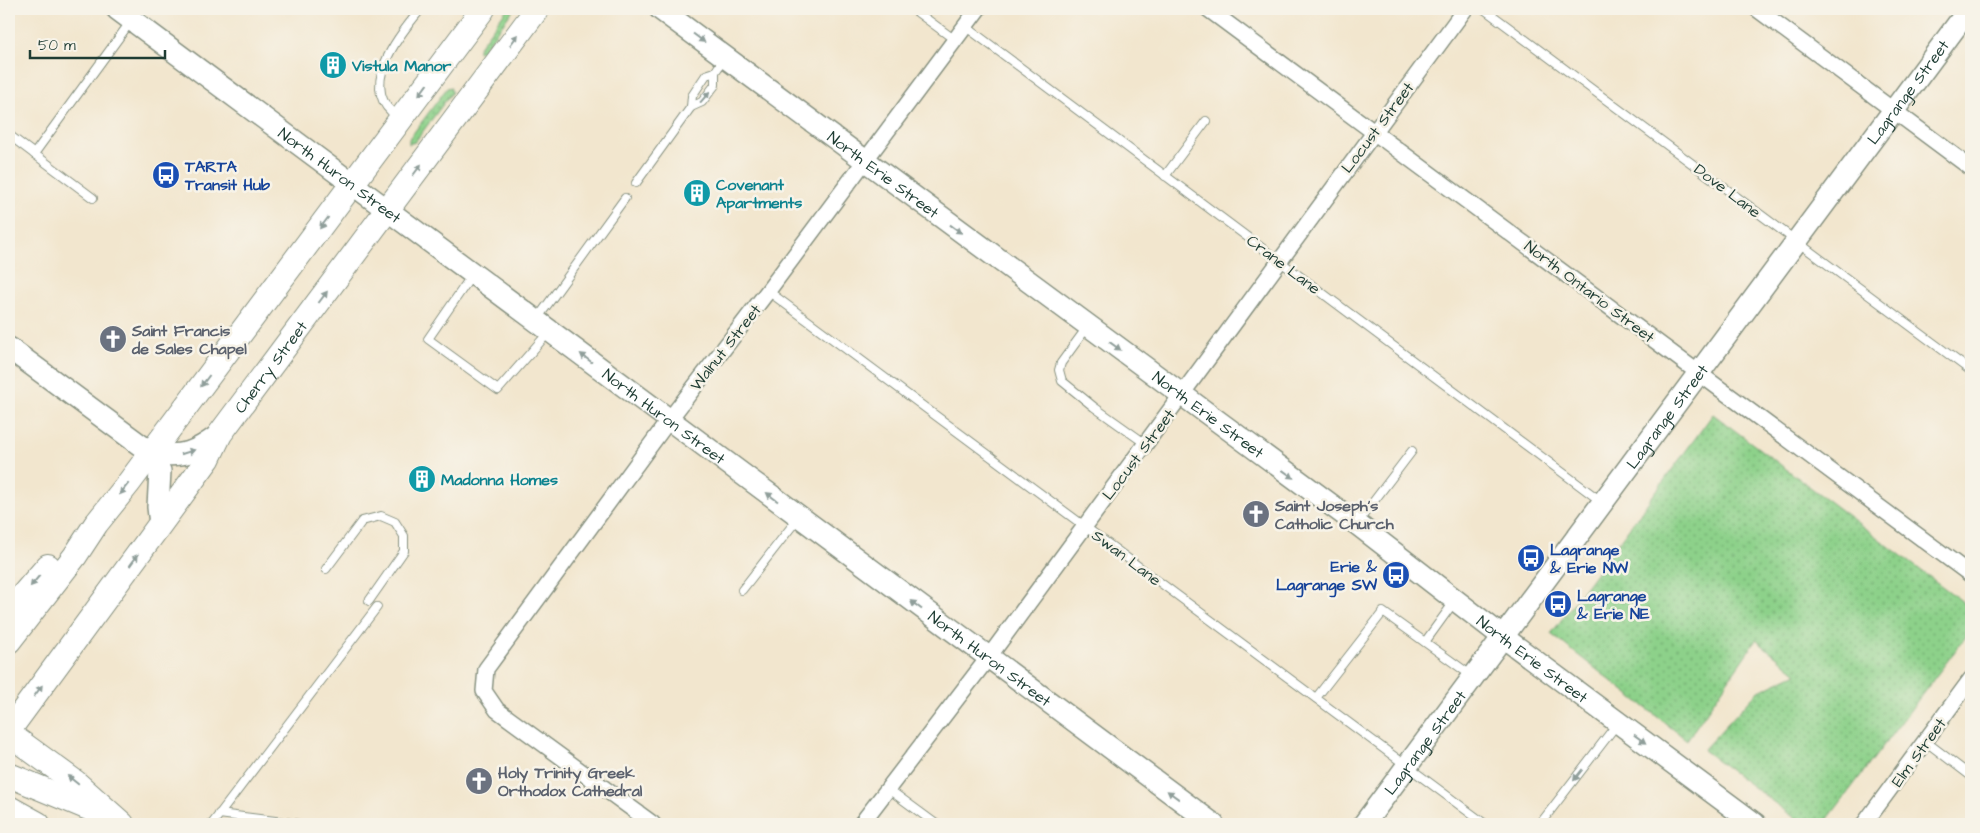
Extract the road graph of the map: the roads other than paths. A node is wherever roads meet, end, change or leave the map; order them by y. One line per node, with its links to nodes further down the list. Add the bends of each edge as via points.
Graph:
1 (422, 9): 18 (lane, via 402,32 383,69 382,100 388,110)
2 (483, 9): 18 (main road, one-way to 18)
3 (537, 9): 30 (main road, Cherry Street, one-way to 3)
4 (660, 9): 15 (street, North Erie Street, one-way to 15)
5 (913, 9): 14 (lane)
6 (978, 9): 13 (street, Walnut Street)
7 (1465, 9): 20 (street, Locust Street)
8 (1484, 9): 31 (lane, Dove Lane)
9 (1757, 9): 17 (street)
10 (1969, 9): 17 (street, Lagrange Street)
11 (1211, 10): 20 (street, North Ontario Street)
12 (125, 14): 22 (lane); 27 (street, North Huron Street)
13 (965, 26): 14 (street, Walnut Street); 25 (lane, Crane Lane)
14 (955, 40): 23 (street, Walnut Street)
15 (720, 65): 16 (lane, via 706,76 692,96); 16 (lane, one-way to 15, via 702,102 715,85); 23 (street, North Erie Street)
16 (691, 107): 26 (lane)
17 (1894, 110): 24 (street); 31 (street, Lagrange Street)
18 (401, 119): 27 (main road)
19 (1206, 121): 25 (lane)
20 (1374, 131): 32 (street, Locust Street); 39 (street, North Ontario Street)
21 (9, 135): 22 (lane)
22 (34, 154): 28 (lane)
23 (864, 161): 34 (street, Walnut Street); 36 (street, North Erie Street, one-way to 36)
24 (1971, 168)
25 (1165, 176): 32 (lane, Crane Lane)
26 (636, 183)
27 (353, 184): 30 (street, North Huron Street); 45 (main road, one-way to 45)
28 (93, 198)
29 (625, 198): 35 (lane)
30 (388, 210): 33 (street, North Huron Street); 42 (main road, Cherry Street, one-way to 30)
31 (1797, 241): 38 (lane, Dove Lane); 39 (street, Lagrange Street)
32 (1279, 260): 40 (street, Locust Street); 46 (lane, Crane Lane)
33 (473, 274): 35 (street, North Huron Street); 35 (lane, via 428,339 498,390)
34 (768, 291): 41 (street, Walnut Street); 51 (lane, Swan Lane)
35 (543, 326): 41 (street, North Huron Street, one-way to 35)
36 (1088, 326): 40 (street, North Erie Street, one-way to 40); 43 (lane, via 1061,363 1062,380)
37 (9, 348): 45 (street)
38 (1971, 371)
39 (1699, 372): 46 (street, Lagrange Street); 53 (street, North Ontario Street)
40 (1182, 396): 43 (street, Locust Street); 50 (street, North Erie Street, one-way to 50)
41 (669, 420): 47 (street, North Huron Street, one-way to 41); 79 (street, Walnut Street, via 486,669 484,691 497,710)
42 (220, 434): 45 (street, one-way to 42, via 171,456 187,453); 49 (main road, Cherry Street, via 208,459)
43 (1146, 444): 51 (street, Locust Street)
44 (1412, 451): 50 (lane)
45 (152, 452): 48 (main road, one-way to 48); 49 (street, via 160,471)
46 (1603, 502): 59 (street, Lagrange Street)
47 (799, 517): 54 (lane); 62 (street, North Huron Street, one-way to 47)
48 (96, 524): 58 (main road, one-way to 58, via 66,545); 60 (main road)
49 (160, 524): 67 (main road, Cherry Street, one-way to 49)
50 (1356, 524): 55 (street, North Erie Street)
51 (1085, 526): 62 (street, Locust Street); 65 (lane, Swan Lane)
52 (326, 569): 56 (lane, via 362,521 381,516 395,522 404,536 404,551)
53 (1971, 575)
54 (742, 590)
55 (1455, 600): 59 (street, North Erie Street); 61 (lane)
56 (369, 601)
57 (378, 607): 74 (lane)
58 (9, 611)
59 (1503, 637): 63 (street, Lagrange Street); 66 (street, North Erie Street)
60 (9, 642)
61 (1425, 642): 63 (lane); 65 (lane, via 1383,612)
62 (988, 658): 72 (street, Locust Street); 82 (street, North Huron Street, one-way to 62)
63 (1473, 677): 69 (street, Lagrange Street)
64 (1971, 679): 68 (street, Elm Street)
65 (1316, 698): 69 (lane, Swan Lane)
66 (1618, 723): 85 (lane, one-way to 85); 86 (street, North Erie Street, one-way to 86)
67 (9, 732): 75 (main road, one-way to 67, via 75,782)
68 (1925, 741): 71 (lane); 87 (street, Elm Street)
69 (1407, 766): 83 (street, Lagrange Street); 84 (lane, Swan Lane)
70 (9, 775): 75 (main road)
71 (1971, 776)
72 (887, 788): 80 (street, Locust Street); 81 (lane)
73 (9, 808): 76 (main road)
74 (219, 814): 77 (lane); 78 (lane)
75 (120, 822)
76 (38, 824)
77 (212, 824)
78 (299, 824)
79 (653, 824)
80 (861, 824)
81 (936, 824)
82 (1212, 824)
83 (1364, 824)
84 (1485, 824)
85 (1540, 824)
86 (1755, 824)
87 (1864, 824)

